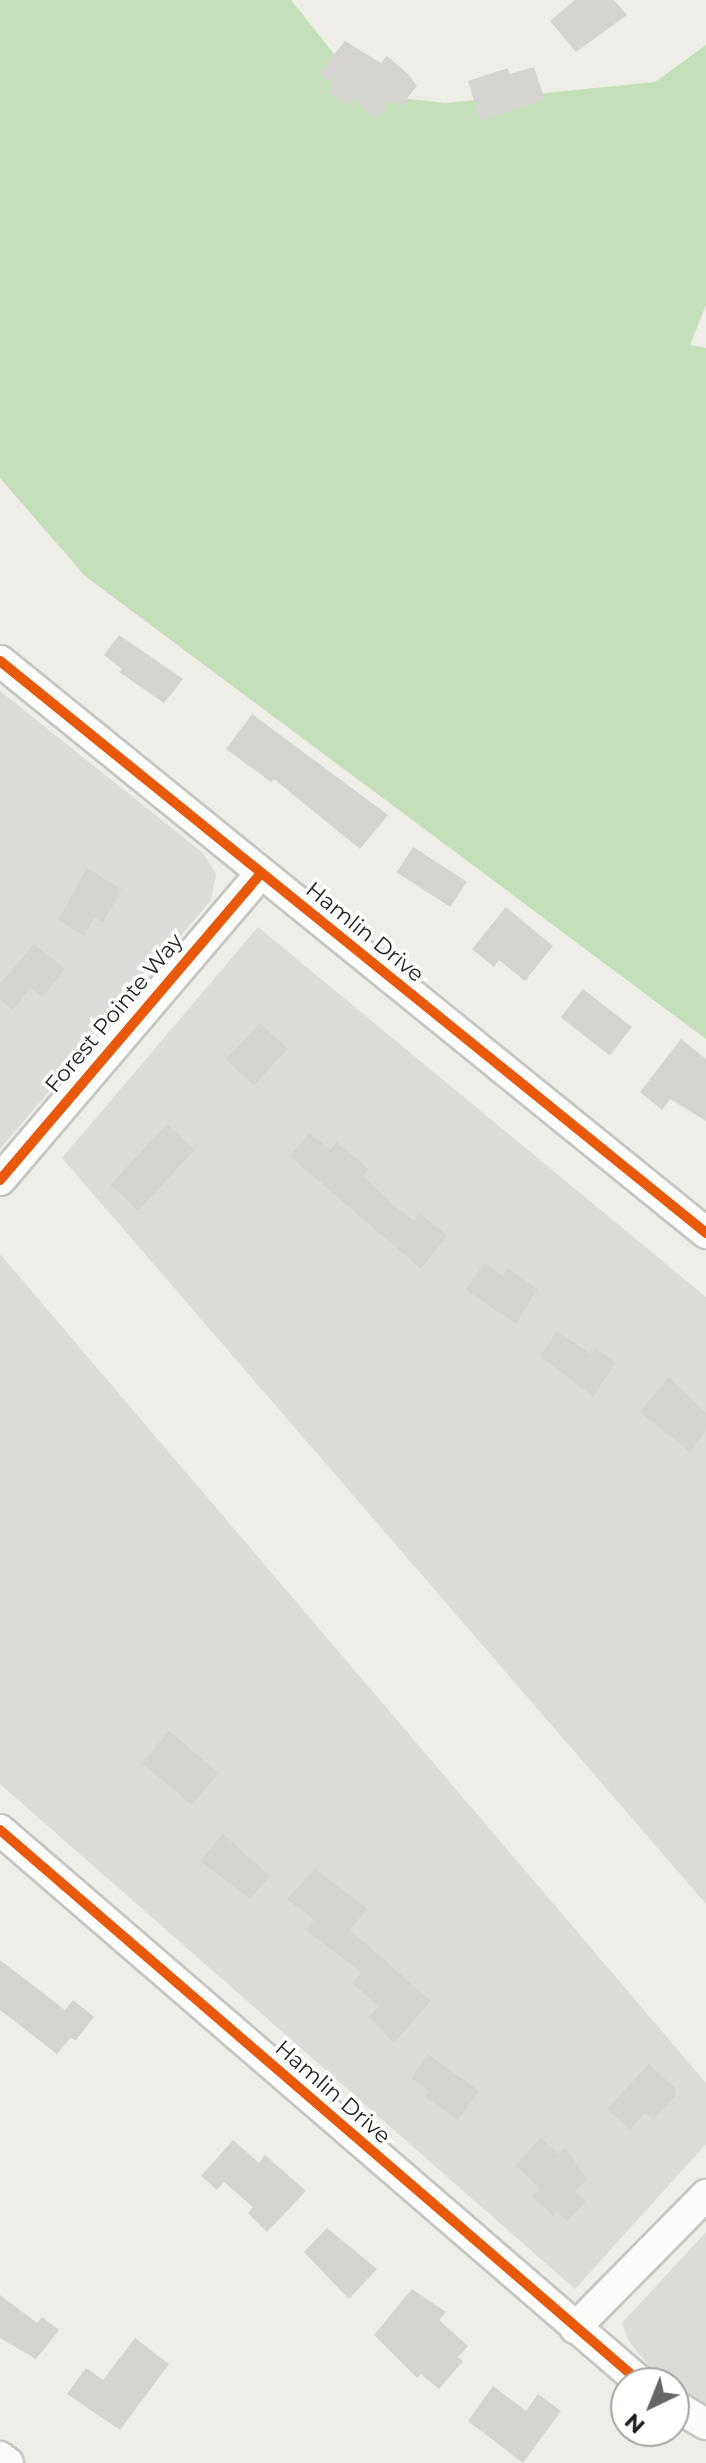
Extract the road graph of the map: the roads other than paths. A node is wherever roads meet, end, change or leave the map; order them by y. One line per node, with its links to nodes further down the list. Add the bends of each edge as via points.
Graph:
1 (0, 661): 2 (street, Hamlin Drive)
2 (260, 874): 3 (street, Forest Pointe Way); 4 (street, Hamlin Drive)
3 (0, 1180)
4 (706, 1233)
5 (0, 1830): 7 (street, Hamlin Drive)
6 (706, 2195): 7 (street)
7 (575, 2328): 8 (street, Hamlin Drive)
8 (622, 2367)
9 (0, 2457): 10 (street)
10 (8, 2463)

